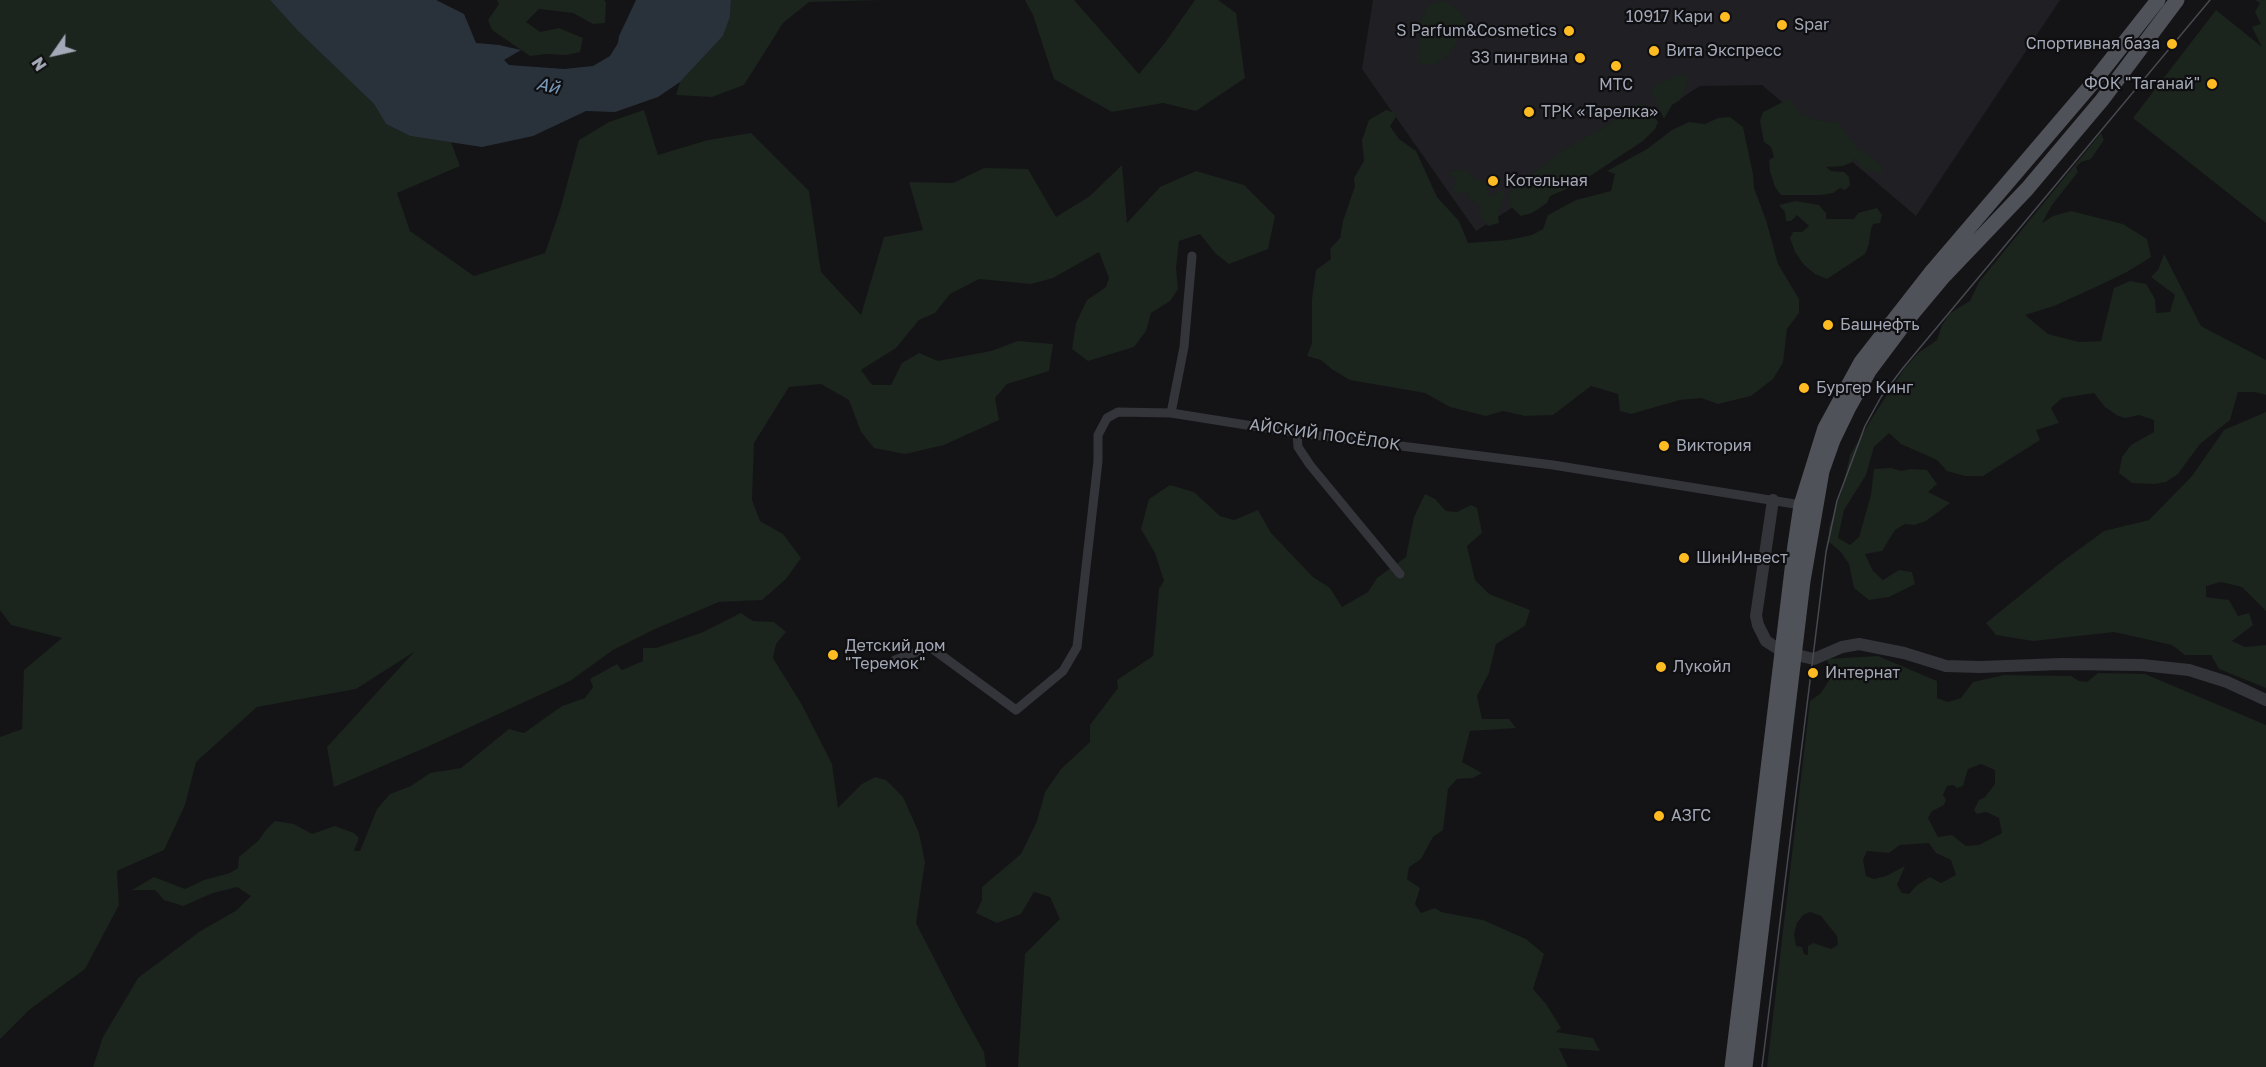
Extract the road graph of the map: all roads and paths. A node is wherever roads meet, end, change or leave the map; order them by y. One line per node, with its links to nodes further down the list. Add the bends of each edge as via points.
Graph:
1 (2158, 0): 3 (main road)
2 (2177, 0): 4 (main road)
3 (2091, 85): 4 (main road); 9 (main road, via 1933,270 1861,362 1825,428)
4 (2102, 100): 11 (main road, via 1944,276 1869,371 1833,440 1822,471 1803,581)
5 (1192, 256): 6 (street, via 1184,347)
6 (1171, 413): 7 (street, АЙСКИЙ ПОСЁЛОК); 12 (street, АЙСКИЙ ПОСЁЛОК, via 1118,412 1107,418 1098,435 1077,647 1063,671 1016,710 930,647)
7 (1297, 433): 8 (street, АЙСКИЙ ПОСЁЛОК, via 1553,465); 10 (street, via 1298,447 1310,465)
8 (1773, 500): 9 (street, АЙСКИЙ ПОСЁЛОК); 11 (street, via 1756,616 1766,641)
9 (1801, 505): 11 (main road)
10 (1400, 574)
11 (1783, 651): 13 (street, via 1819,658 1859,644 1904,652 1946,666 2142,665 2189,670); 14 (main road); 15 (main road)
12 (895, 660)
13 (2266, 700)
14 (1732, 1067)
15 (1745, 1067)

